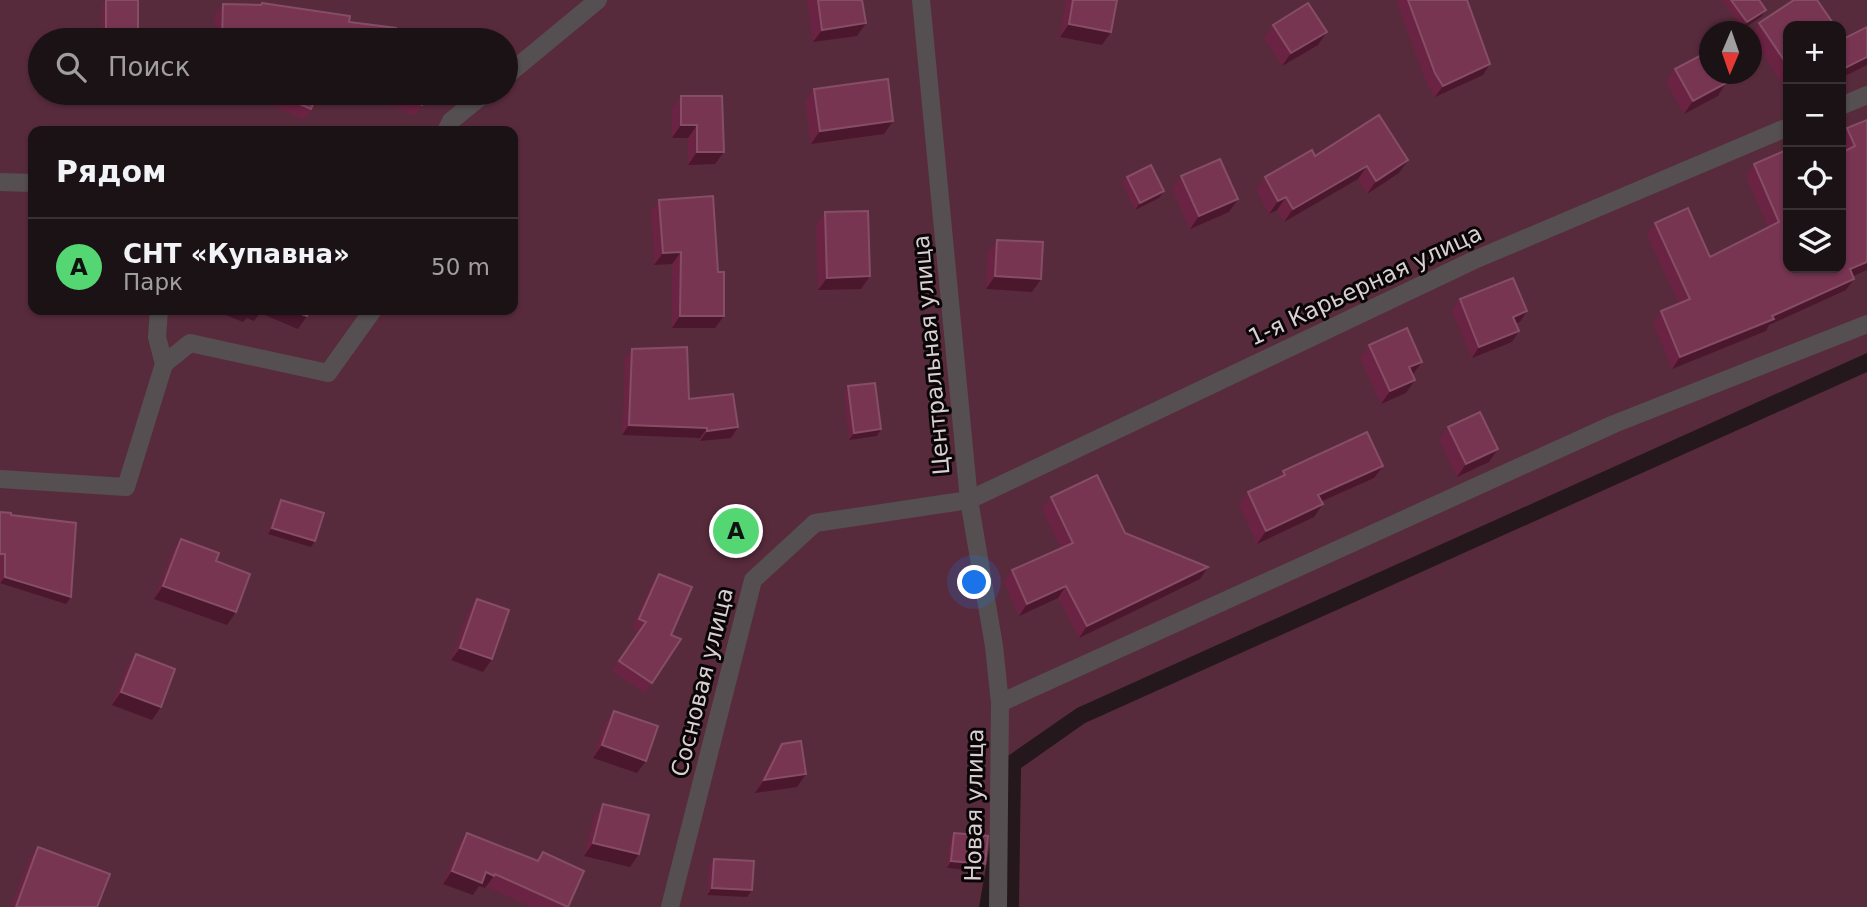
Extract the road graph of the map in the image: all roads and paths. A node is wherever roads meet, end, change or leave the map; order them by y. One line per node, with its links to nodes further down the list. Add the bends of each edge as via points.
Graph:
1 (598, 0): 3 (street)
2 (921, 0): 16 (street, Центральная улица)
3 (518, 66)
4 (1867, 95): 5 (street)
5 (1846, 104)
6 (470, 105): 7 (street)
7 (448, 126)
8 (1783, 129): 16 (street, 1-я Карьерная улица, via 1472,261)
9 (0, 182): 10 (street)
10 (28, 183)
11 (159, 315): 14 (street, via 157,337)
12 (369, 315): 14 (street, via 328,373 190,343)
13 (1867, 324): 17 (street, via 1614,424)
14 (164, 364): 15 (street, via 126,487)
15 (0, 479)
16 (970, 500): 17 (street, Центральная улица); 18 (street, Сосновая улица, via 815,523 753,580)
17 (1000, 703): 19 (street, Новая улица)
18 (670, 907)
19 (998, 907)

